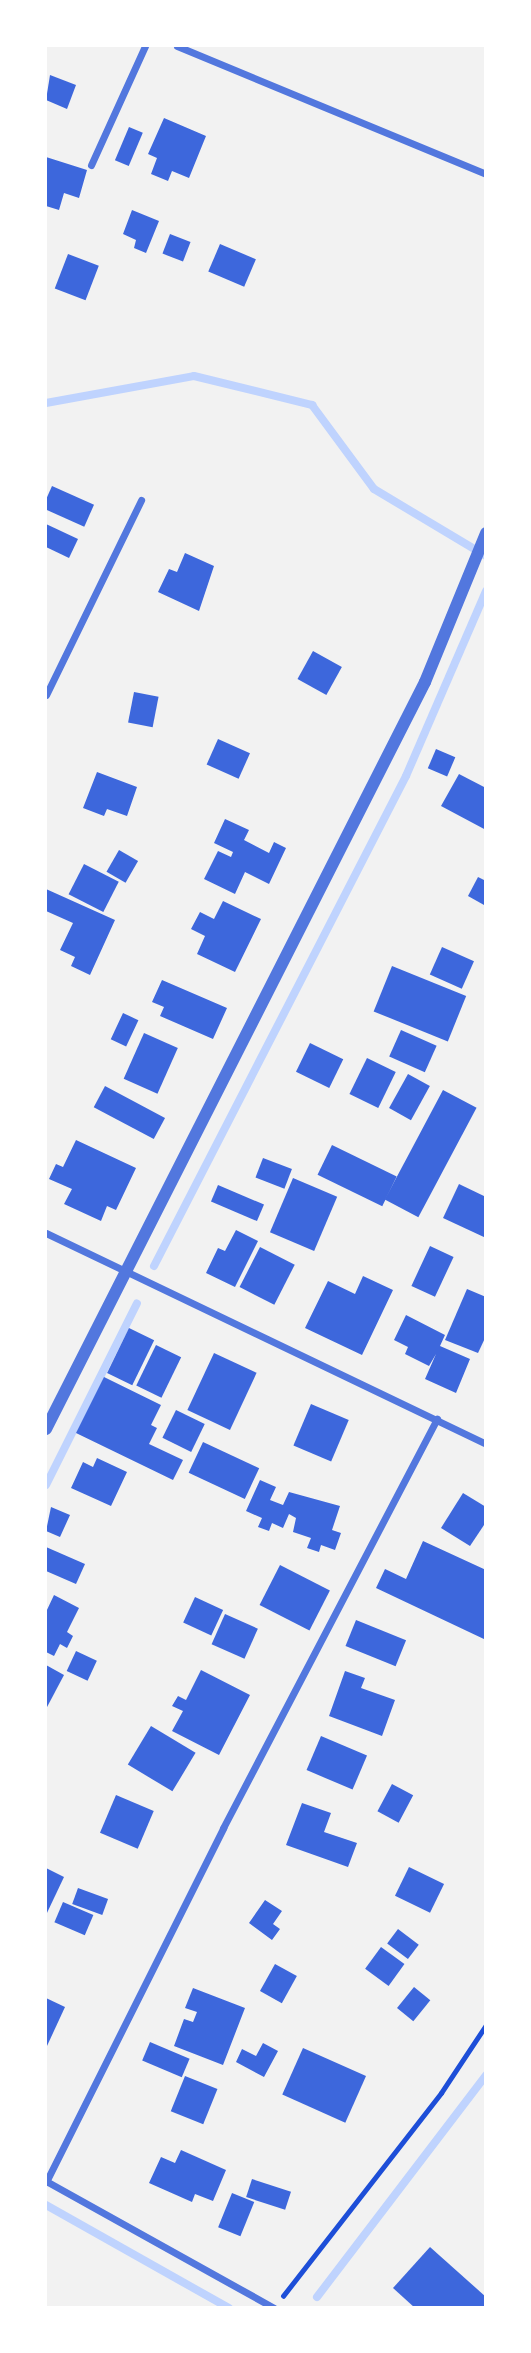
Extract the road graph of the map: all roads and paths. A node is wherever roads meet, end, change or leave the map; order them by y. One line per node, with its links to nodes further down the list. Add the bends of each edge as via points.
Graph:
1 (145, 46): 3 (street)
2 (177, 46): 4 (street)
3 (91, 165)
4 (485, 174)
5 (141, 500): 7 (street)
6 (484, 536): 9 (street, via 425,682)
7 (46, 695)
8 (46, 1233): 9 (street)
9 (124, 1274): 10 (street); 11 (street)
10 (438, 1418): 12 (street); 14 (street, via 223,1828)
11 (46, 1429)
12 (485, 1444)
13 (485, 2025): 15 (path, via 441,2093)
14 (46, 2181): 15 (street)
15 (274, 2308)

